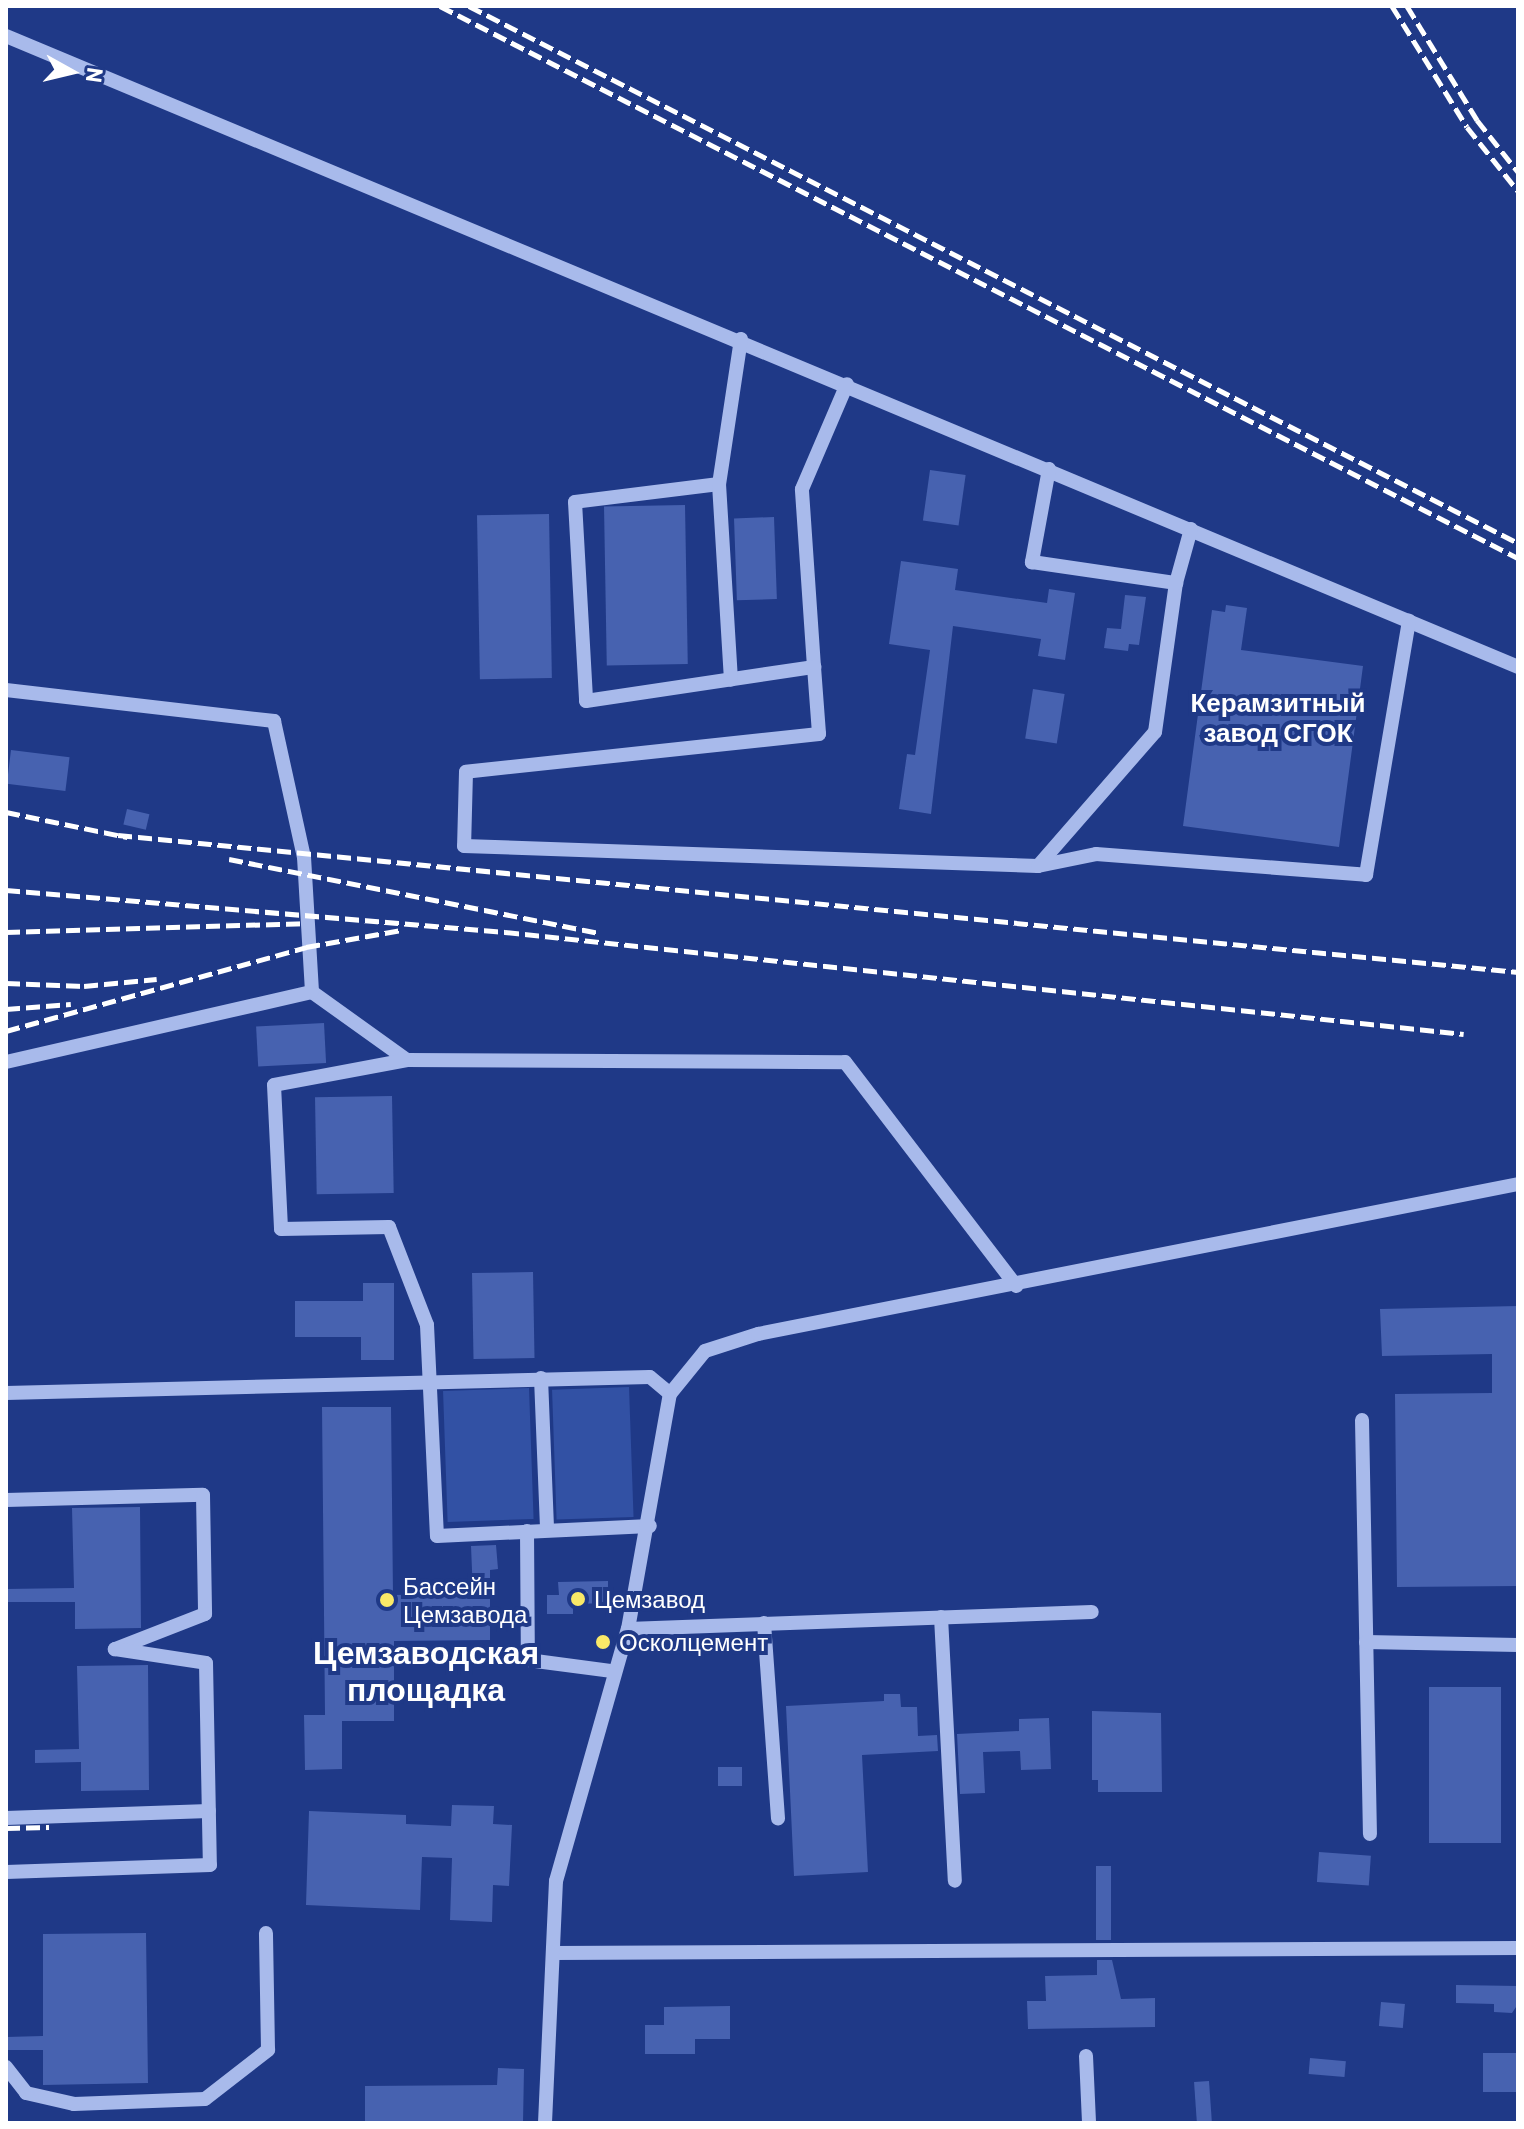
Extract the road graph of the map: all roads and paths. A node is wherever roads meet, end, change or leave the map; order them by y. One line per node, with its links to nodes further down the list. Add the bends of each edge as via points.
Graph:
1 (6, 36): 2 (street)
2 (741, 339): 3 (street); 5 (street)
3 (847, 384): 4 (street); 9 (street, via 802,489)
4 (1049, 469): 6 (street); 7 (street, via 1032,562)
5 (719, 484): 11 (street); 11 (street, via 575,502 586,701)
6 (1191, 529): 7 (street); 8 (street)
7 (1176, 583): 13 (street, via 1155,732)
8 (1409, 621): 10 (street); 13 (street, via 1366,875 1096,854)
9 (814, 667): 11 (street); 13 (street, via 819,734 466,772 464,846)
10 (1518, 667)
11 (731, 680)
12 (6, 690): 14 (street, via 274,721 304,857)
13 (1038, 866)
14 (312, 992): 15 (street); 16 (street)
15 (407, 1060): 18 (street, via 845,1062); 20 (street, via 274,1085 281,1229 389,1227 427,1325)
16 (6, 1062)
17 (1518, 1184): 18 (street)
18 (1016, 1286): 22 (street, via 758,1334 705,1351)
19 (541, 1378): 20 (street); 22 (street, via 650,1377); 26 (street)
20 (430, 1379): 21 (street); 27 (street, via 437,1536)
21 (6, 1393)
22 (670, 1394): 25 (street)
23 (1362, 1420): 32 (street)
24 (6, 1500): 35 (street, via 203,1495 205,1614 115,1649 206,1663)
25 (650, 1526): 26 (street); 31 (street)
26 (547, 1529): 27 (street)
27 (527, 1531): 34 (street, via 528,1660)
28 (1092, 1612): 29 (street)
29 (941, 1617): 30 (street); 40 (street)
30 (764, 1623): 31 (street); 37 (street)
31 (628, 1629): 34 (street)
32 (1366, 1642): 33 (street); 38 (street)
33 (1518, 1645)
34 (612, 1671): 43 (street, via 556,1881)
35 (209, 1811): 36 (street); 39 (street, via 210,1865)
36 (6, 1818)
37 (778, 1818)
38 (1370, 1834)
39 (6, 1872)
40 (955, 1881)
41 (266, 1933): 45 (street, via 268,2050 205,2099 74,2104 26,2093)
42 (1518, 1948): 43 (street)
43 (553, 1953): 46 (street)
44 (1086, 2056): 47 (street)
45 (6, 2067)
46 (545, 2123)
47 (1089, 2123)

